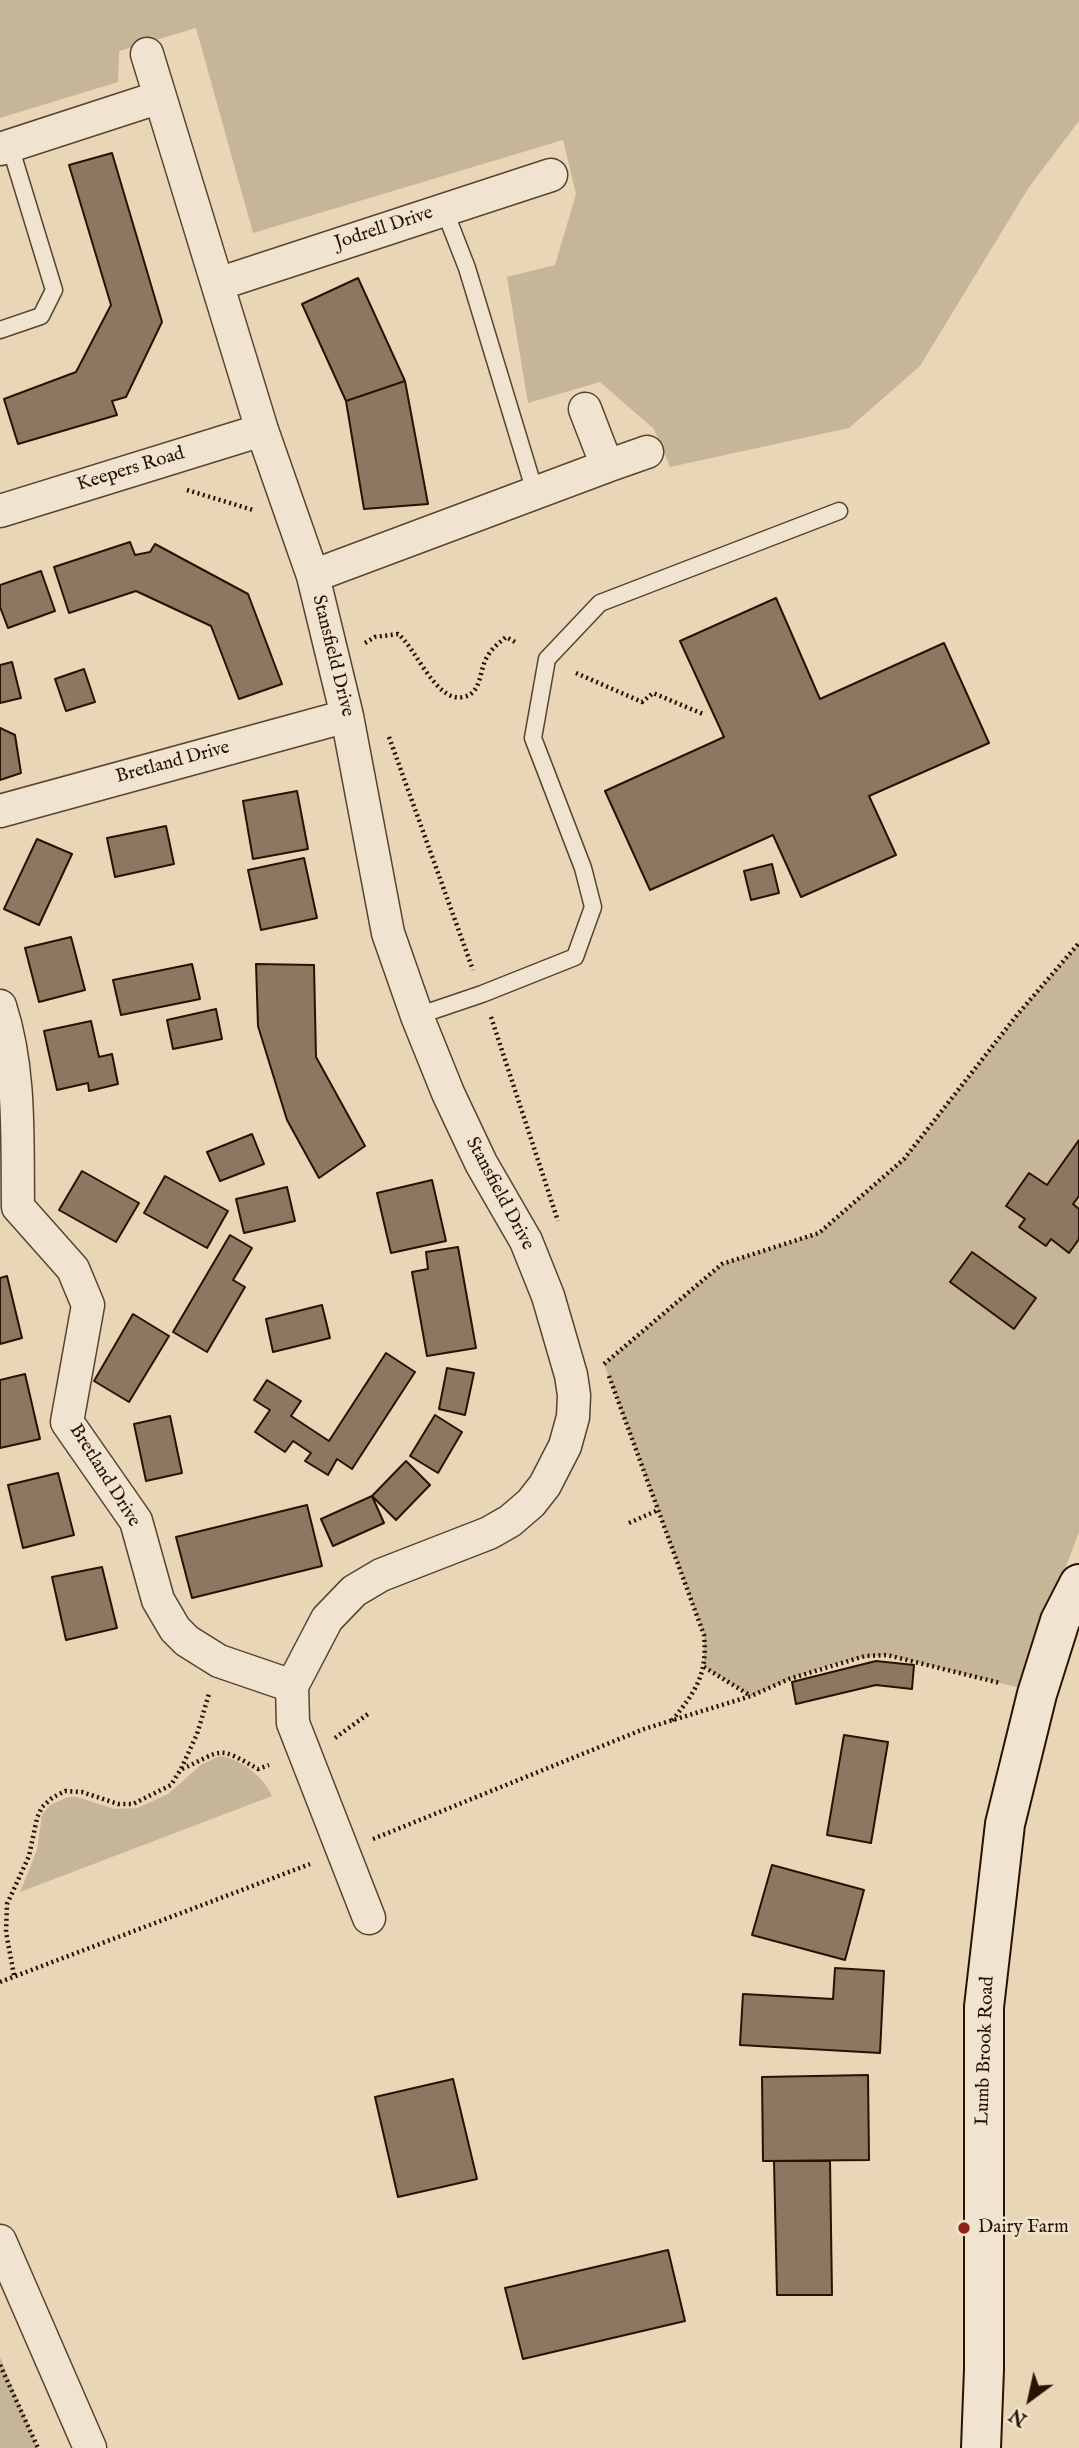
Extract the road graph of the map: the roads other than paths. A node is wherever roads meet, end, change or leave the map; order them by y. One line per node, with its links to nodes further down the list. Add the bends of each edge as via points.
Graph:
1 (147, 54): 2 (street, Stansfield Drive)
2 (160, 97): 3 (street); 6 (street, Stansfield Drive)
3 (5, 148): 7 (lane, via 54,290 41,316)
4 (551, 175): 5 (street, Jodrell Drive)
5 (444, 209): 6 (street, Jodrell Drive); 12 (lane, via 467,268)
6 (218, 284): 9 (street, Stansfield Drive)
7 (0, 330)
8 (585, 409): 11 (street)
9 (262, 430): 13 (street, Keepers Road); 15 (street, Stansfield Drive)
10 (647, 452): 11 (street, Stansfield Drive)
11 (607, 466): 12 (street, Stansfield Drive)
12 (535, 492): 15 (street, Stansfield Drive)
13 (0, 511)
14 (839, 511): 19 (lane, via 600,603 547,659 533,738 583,868 593,907 575,957)
15 (313, 576): 16 (street, Stansfield Drive)
16 (347, 716): 17 (street, Bretland Drive); 19 (street, Stansfield Drive, via 388,933)
17 (0, 811)
18 (0, 1006): 21 (street, Bretland Drive, via 15,1081 18,1207 73,1269 88,1305 67,1422 136,1521 158,1600 175,1629 219,1661)
19 (417, 1016): 21 (street, Stansfield Drive, via 448,1093 526,1241 548,1296 571,1375 573,1417 556,1466 531,1503 489,1533 381,1575 354,1591 327,1619)
20 (1079, 1584): 25 (street, Lumb Brook Road, via 1060,1621 1037,1694 1005,1824 984,2007)
21 (292, 1686): 22 (street, via 293,1723)
22 (369, 1918)
23 (0, 2241): 24 (street)
24 (90, 2448)
25 (982, 2448)

